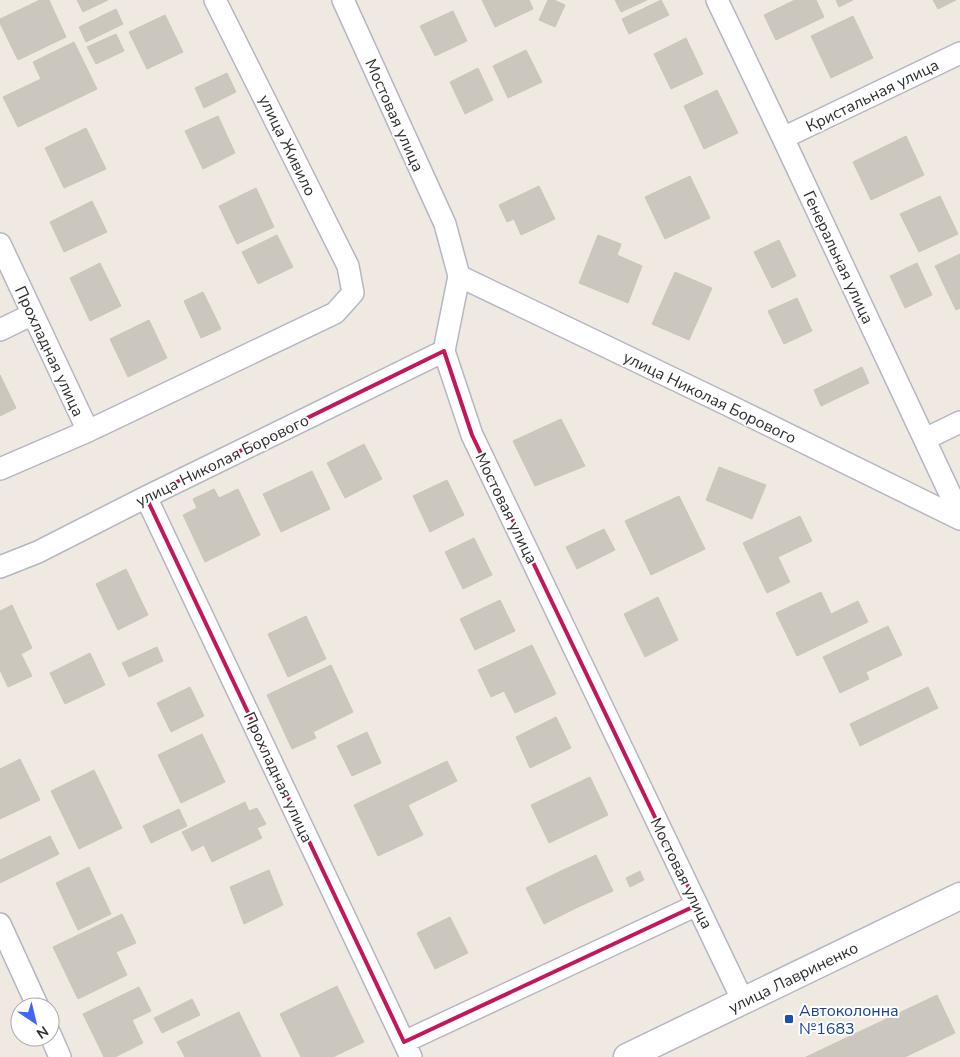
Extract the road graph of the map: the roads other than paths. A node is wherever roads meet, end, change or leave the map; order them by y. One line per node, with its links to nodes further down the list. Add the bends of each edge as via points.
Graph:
1 (215, 0): 12 (street, улица Живило, via 348,266 354,293 335,313)
2 (343, 0): 7 (street, Мостовая улица, via 445,224)
3 (716, 0): 5 (street, Генеральная улица)
4 (960, 53): 5 (street, Кристальная улица)
5 (783, 138): 13 (street, Генеральная улица)
6 (0, 244): 8 (street, Прохладная улица)
7 (459, 276): 10 (street, Мостовая улица); 16 (street, улица Николая Борового)
8 (33, 314): 9 (street); 12 (street, Прохладная улица)
9 (0, 330)
10 (444, 351): 15 (street, улица Николая Борового); 19 (street, Мостовая улица, via 472,435)
11 (960, 422): 13 (street)
12 (88, 431): 14 (street)
13 (925, 439): 16 (street, Генеральная улица)
14 (0, 469)
15 (146, 497): 17 (street, улица Николая Борового, via 38,552); 23 (street, Прохладная улица)
16 (960, 517)
17 (0, 567)
18 (960, 896): 22 (street, улица Лавриненко)
19 (697, 905): 22 (street, Мостовая улица); 23 (street)
20 (0, 924): 21 (street)
21 (33, 997)
22 (743, 1001): 24 (street, улица Лавриненко)
23 (408, 1050)
24 (627, 1057)

